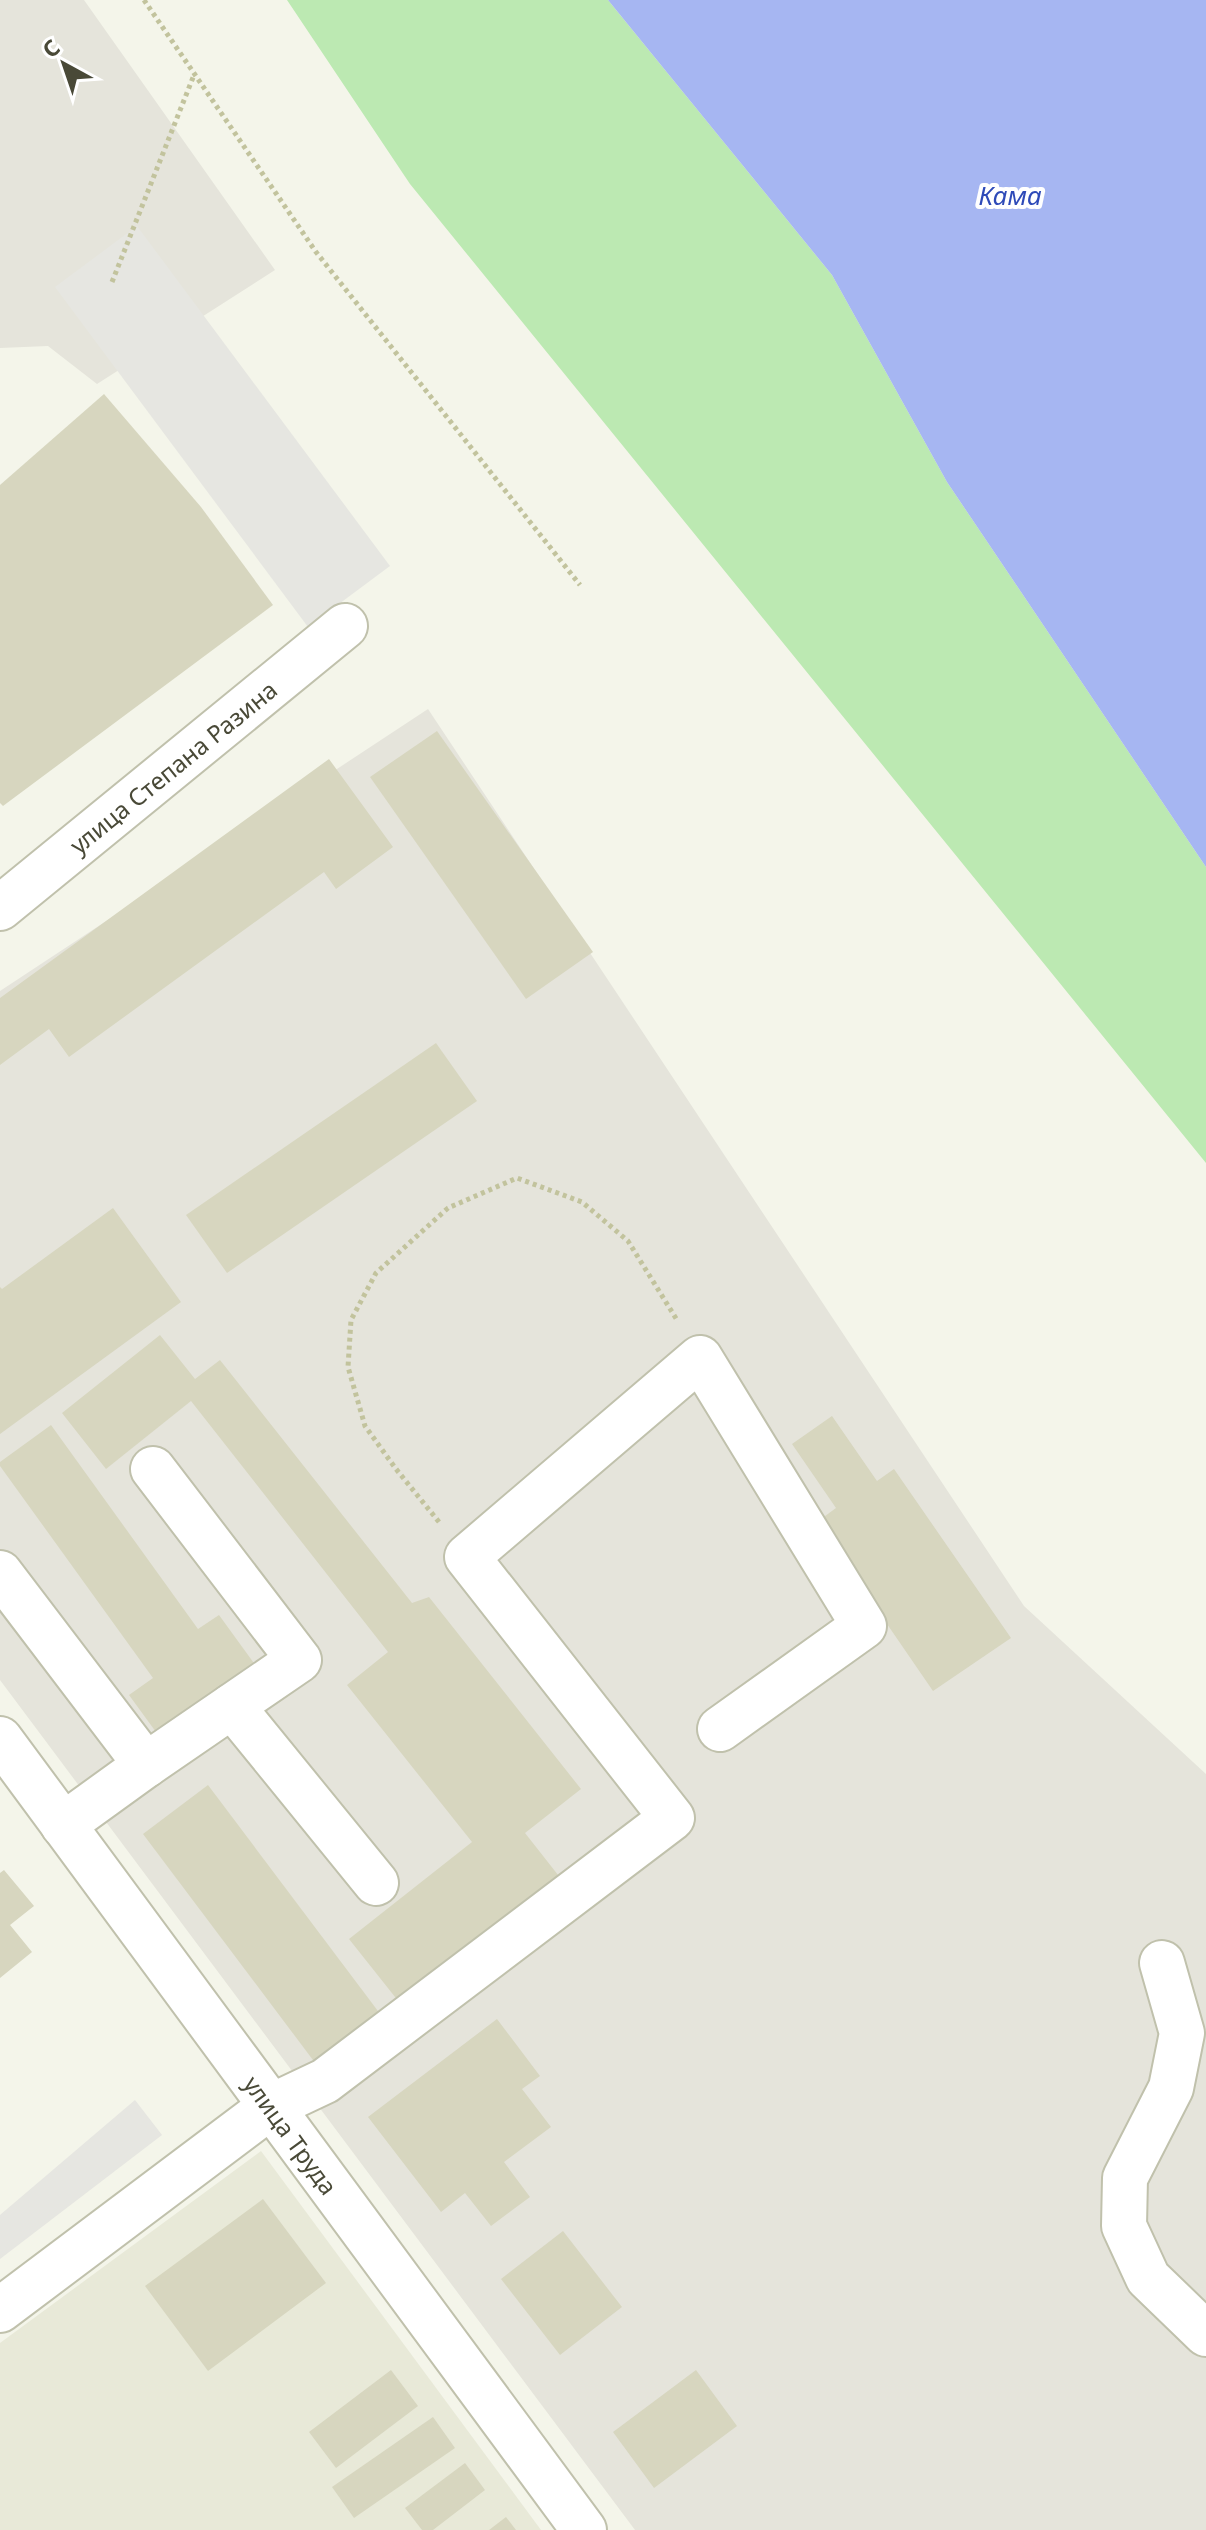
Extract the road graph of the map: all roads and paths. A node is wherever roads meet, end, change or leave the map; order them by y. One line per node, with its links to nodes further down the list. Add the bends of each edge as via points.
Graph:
1 (144, 0): 2 (path)
2 (195, 74): 3 (path); 4 (path, via 316,252)
3 (112, 282)
4 (580, 585)
5 (345, 626): 6 (street, улица Степана Разина)
6 (0, 908)
7 (700, 1358): 9 (street); 9 (path, via 628,1241 582,1202 517,1178 448,1208 376,1273 351,1320 348,1367 365,1426); 12 (street, via 864,1626)
8 (153, 1469): 11 (street, via 299,1660)
9 (467, 1557): 18 (street, via 672,1818 325,2081)
10 (0, 1573): 14 (street)
11 (232, 1706): 14 (street); 16 (street)
12 (720, 1729)
13 (0, 1739): 15 (street, улица Труда)
14 (146, 1765): 15 (street)
15 (63, 1825): 18 (street, улица Труда)
16 (376, 1883)
17 (1162, 1963): 20 (street, via 1182,2033 1171,2088 1125,2178 1124,2226 1148,2278)
18 (270, 2107): 19 (street); 21 (street, улица Труда)
19 (0, 2310)
20 (1206, 2334)
21 (584, 2530)

